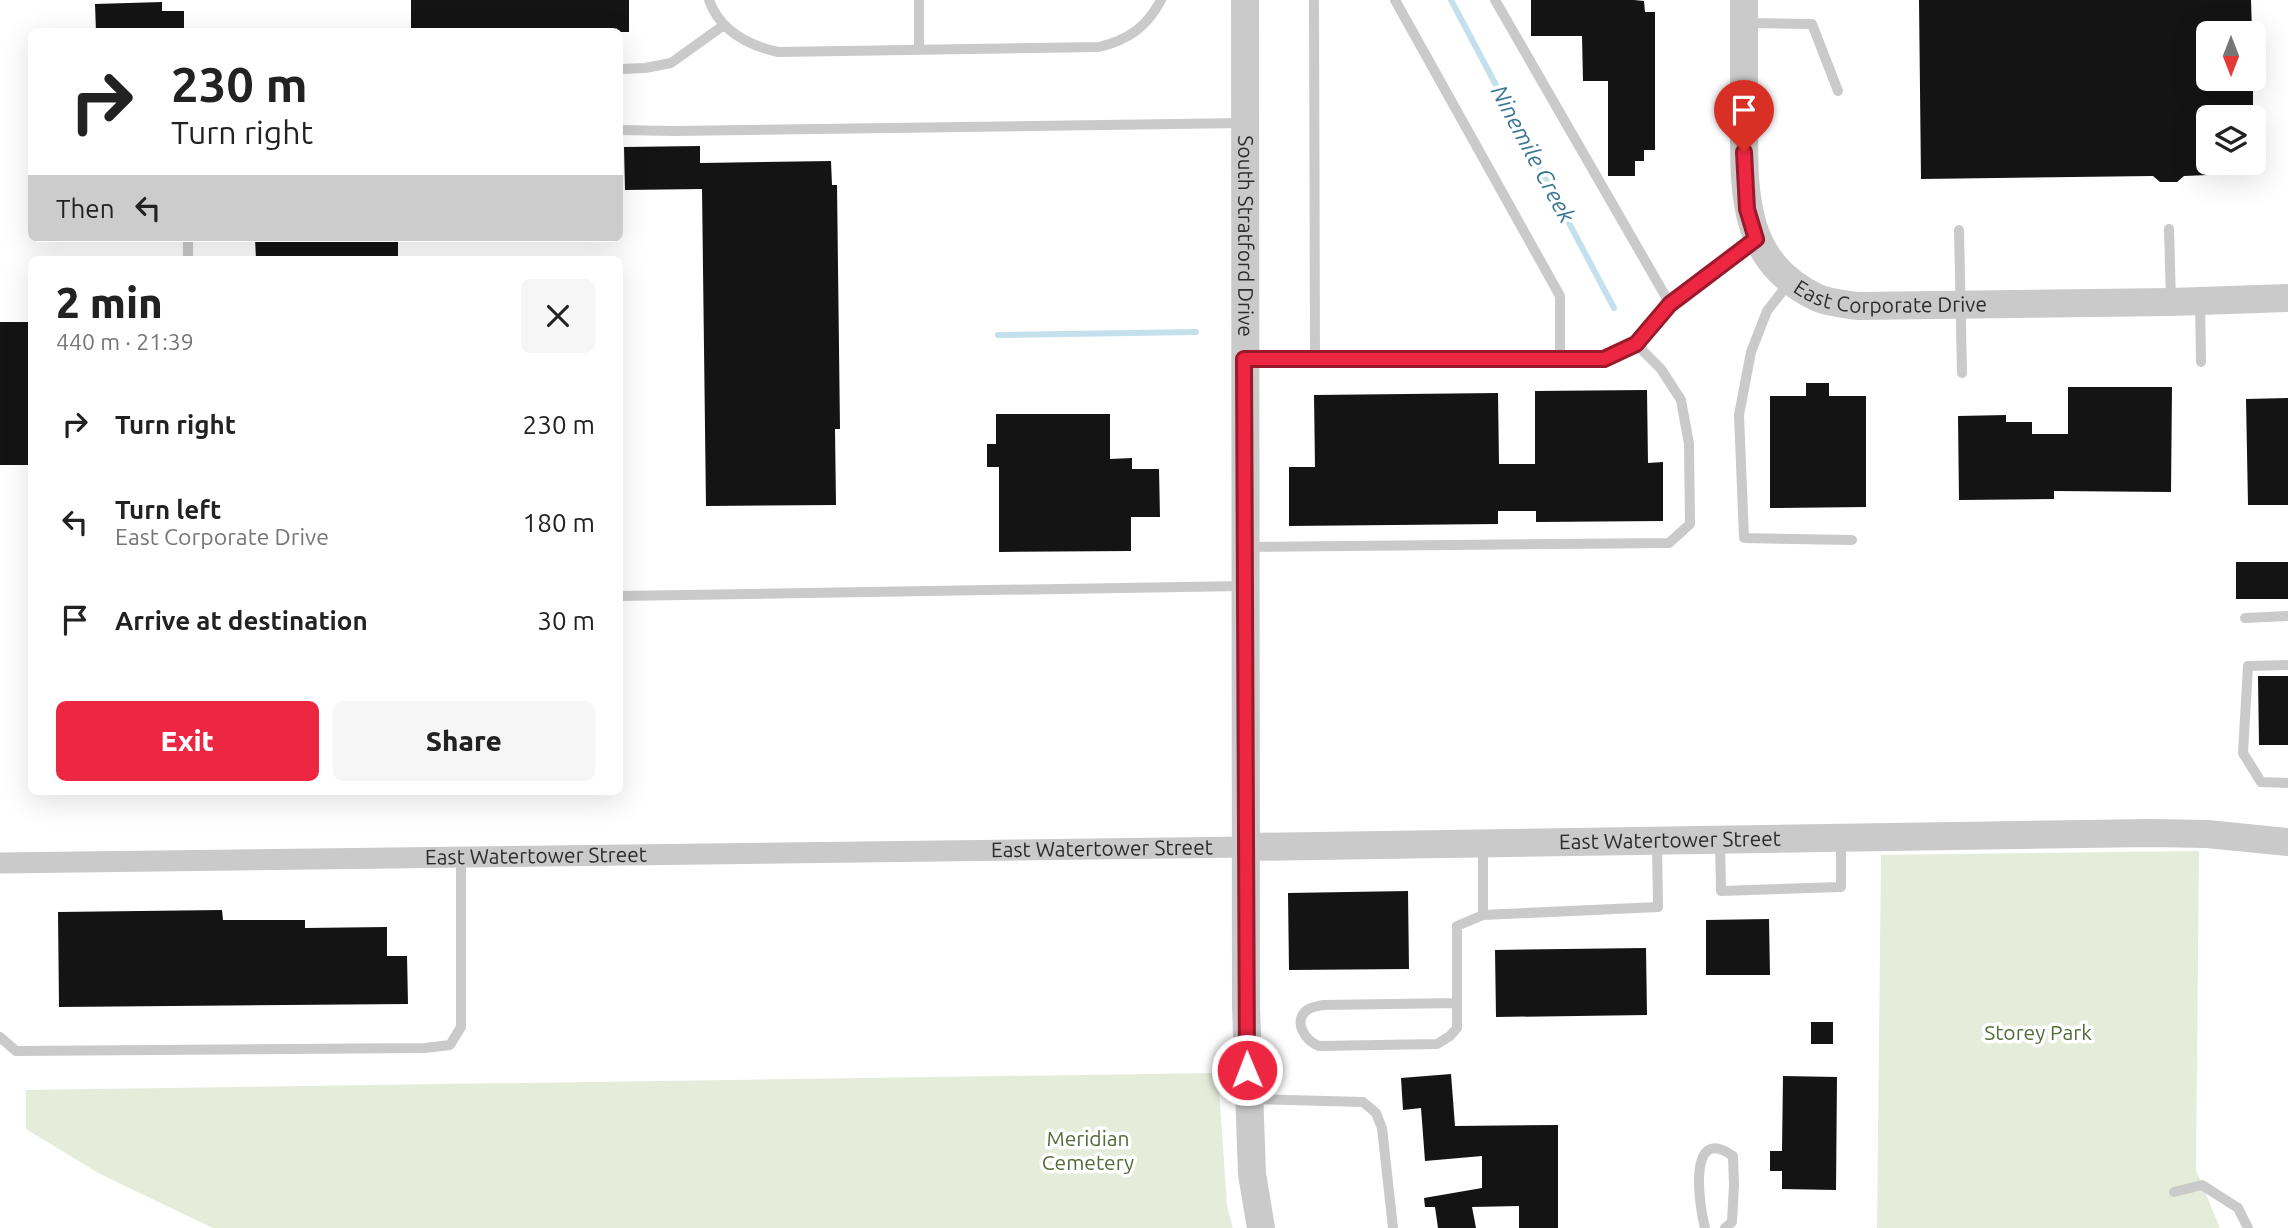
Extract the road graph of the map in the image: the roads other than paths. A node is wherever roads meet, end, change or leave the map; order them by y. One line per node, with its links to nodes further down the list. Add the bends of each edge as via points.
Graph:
1 (709, 0): 9 (lane)
2 (919, 0): 10 (lane)
3 (1161, 0): 10 (lane, via 1135,33 1099,47)
4 (1245, 0): 13 (street, South Stratford Drive)
5 (1314, 0): 26 (lane)
6 (1395, 0): 27 (lane, via 1560,296)
7 (1495, 0): 22 (lane)
8 (1744, 12): 12 (lane, via 1812,24); 17 (street, East Corporate Drive, via 1744,177)
9 (724, 25): 10 (lane, via 738,38 778,52); 11 (lane, via 671,63)
10 (919, 50)
11 (623, 69)
12 (1838, 90)
13 (1245, 123): 14 (lane); 25 (street, South Stratford Drive)
14 (623, 130)
15 (2168, 229): 21 (lane)
16 (1959, 230): 23 (lane)
17 (1756, 239): 18 (street, East Corporate Drive); 22 (lane)
18 (1791, 281): 23 (street, East Corporate Drive, via 1818,298 1858,306); 30 (lane, via 1767,311 1751,352 1740,415 1744,538)
19 (2288, 298): 20 (street, East Corporate Drive)
20 (2200, 301): 21 (street, East Corporate Drive); 28 (lane)
21 (2171, 302): 23 (street, East Corporate Drive)
22 (1670, 304): 24 (lane)
23 (1961, 305): 29 (lane)
24 (1636, 344): 27 (lane, via 1604,359); 31 (lane, via 1661,369 1681,400 1689,444 1690,524 1669,543)
25 (1244, 359): 26 (lane); 31 (street, South Stratford Drive)
26 (1315, 359): 27 (lane)
27 (1560, 359)
28 (2201, 362)
29 (1962, 373)
30 (1852, 540)
31 (1245, 548): 32 (street, South Stratford Drive)
32 (1246, 586): 33 (lane); 43 (street, South Stratford Drive)
33 (623, 596)
34 (2288, 616): 35 (lane)
35 (2245, 618)
36 (2288, 665): 37 (lane, via 2248,666 2243,753 2262,782)
37 (2288, 783)
38 (1841, 837): 39 (street, East Watertower Street); 39 (lane, via 1842,887 1721,891); 41 (street, East Watertower Street, via 2150,833)
39 (1720, 839): 40 (street, East Watertower Street)
40 (1657, 840): 42 (street, East Watertower Street); 46 (lane, via 1658,907)
41 (2288, 842)
42 (1483, 843): 43 (street, East Watertower Street); 46 (lane)
43 (1246, 847): 44 (street, East Watertower Street); 49 (street, South Stratford Drive)
44 (461, 857): 45 (street, East Watertower Street); 48 (lane, via 461,1027 450,1045 16,1051)
45 (0, 863)
46 (1483, 915): 47 (lane, via 1457,926)
47 (1457, 1003): 47 (lane, via 1457,1028 1437,1044 1319,1046 1302,1033 1302,1017 1308,1009 1323,1005)
48 (0, 1037)
49 (1248, 1099): 51 (street, South Stratford Drive, via 1252,1174); 52 (lane, via 1363,1102 1376,1113 1382,1128)
50 (2174, 1192): 55 (lane, via 2202,1185 2238,1208)
51 (1261, 1228)
52 (1393, 1228)
53 (1705, 1228): 54 (lane, via 1700,1209 1700,1157 1715,1148 1733,1156 1732,1222)
54 (1725, 1228)
55 (2248, 1228)

